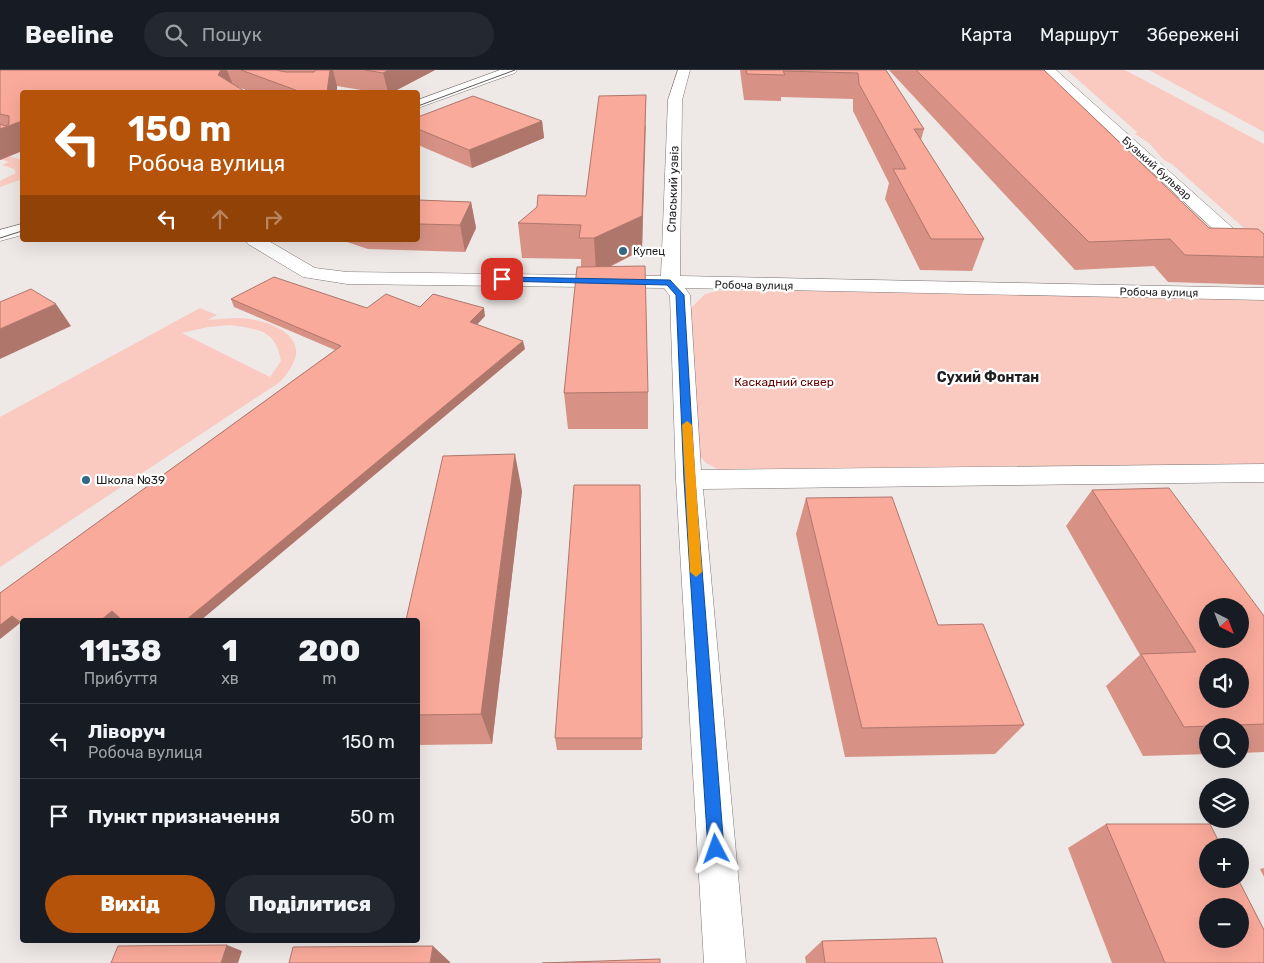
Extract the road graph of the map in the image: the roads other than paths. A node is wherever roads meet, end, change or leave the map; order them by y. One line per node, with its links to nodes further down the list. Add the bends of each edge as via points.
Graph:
1 (511, 70): 4 (street)
2 (684, 70): 9 (street, Спаський узвіз, via 675,100)
3 (1049, 70): 8 (street, Бузький бульвар)
4 (420, 103)
5 (20, 230): 6 (street)
6 (0, 236)
7 (257, 242): 9 (street, Робоча вулиця, via 310,273 347,278)
8 (1264, 266)
9 (670, 283): 10 (street, Робоча вулиця); 12 (street, Спаський узвіз, via 680,295)
10 (1264, 294)
11 (1264, 473): 12 (street)
12 (689, 480): 13 (street, Спаський узвіз)
13 (725, 963)

